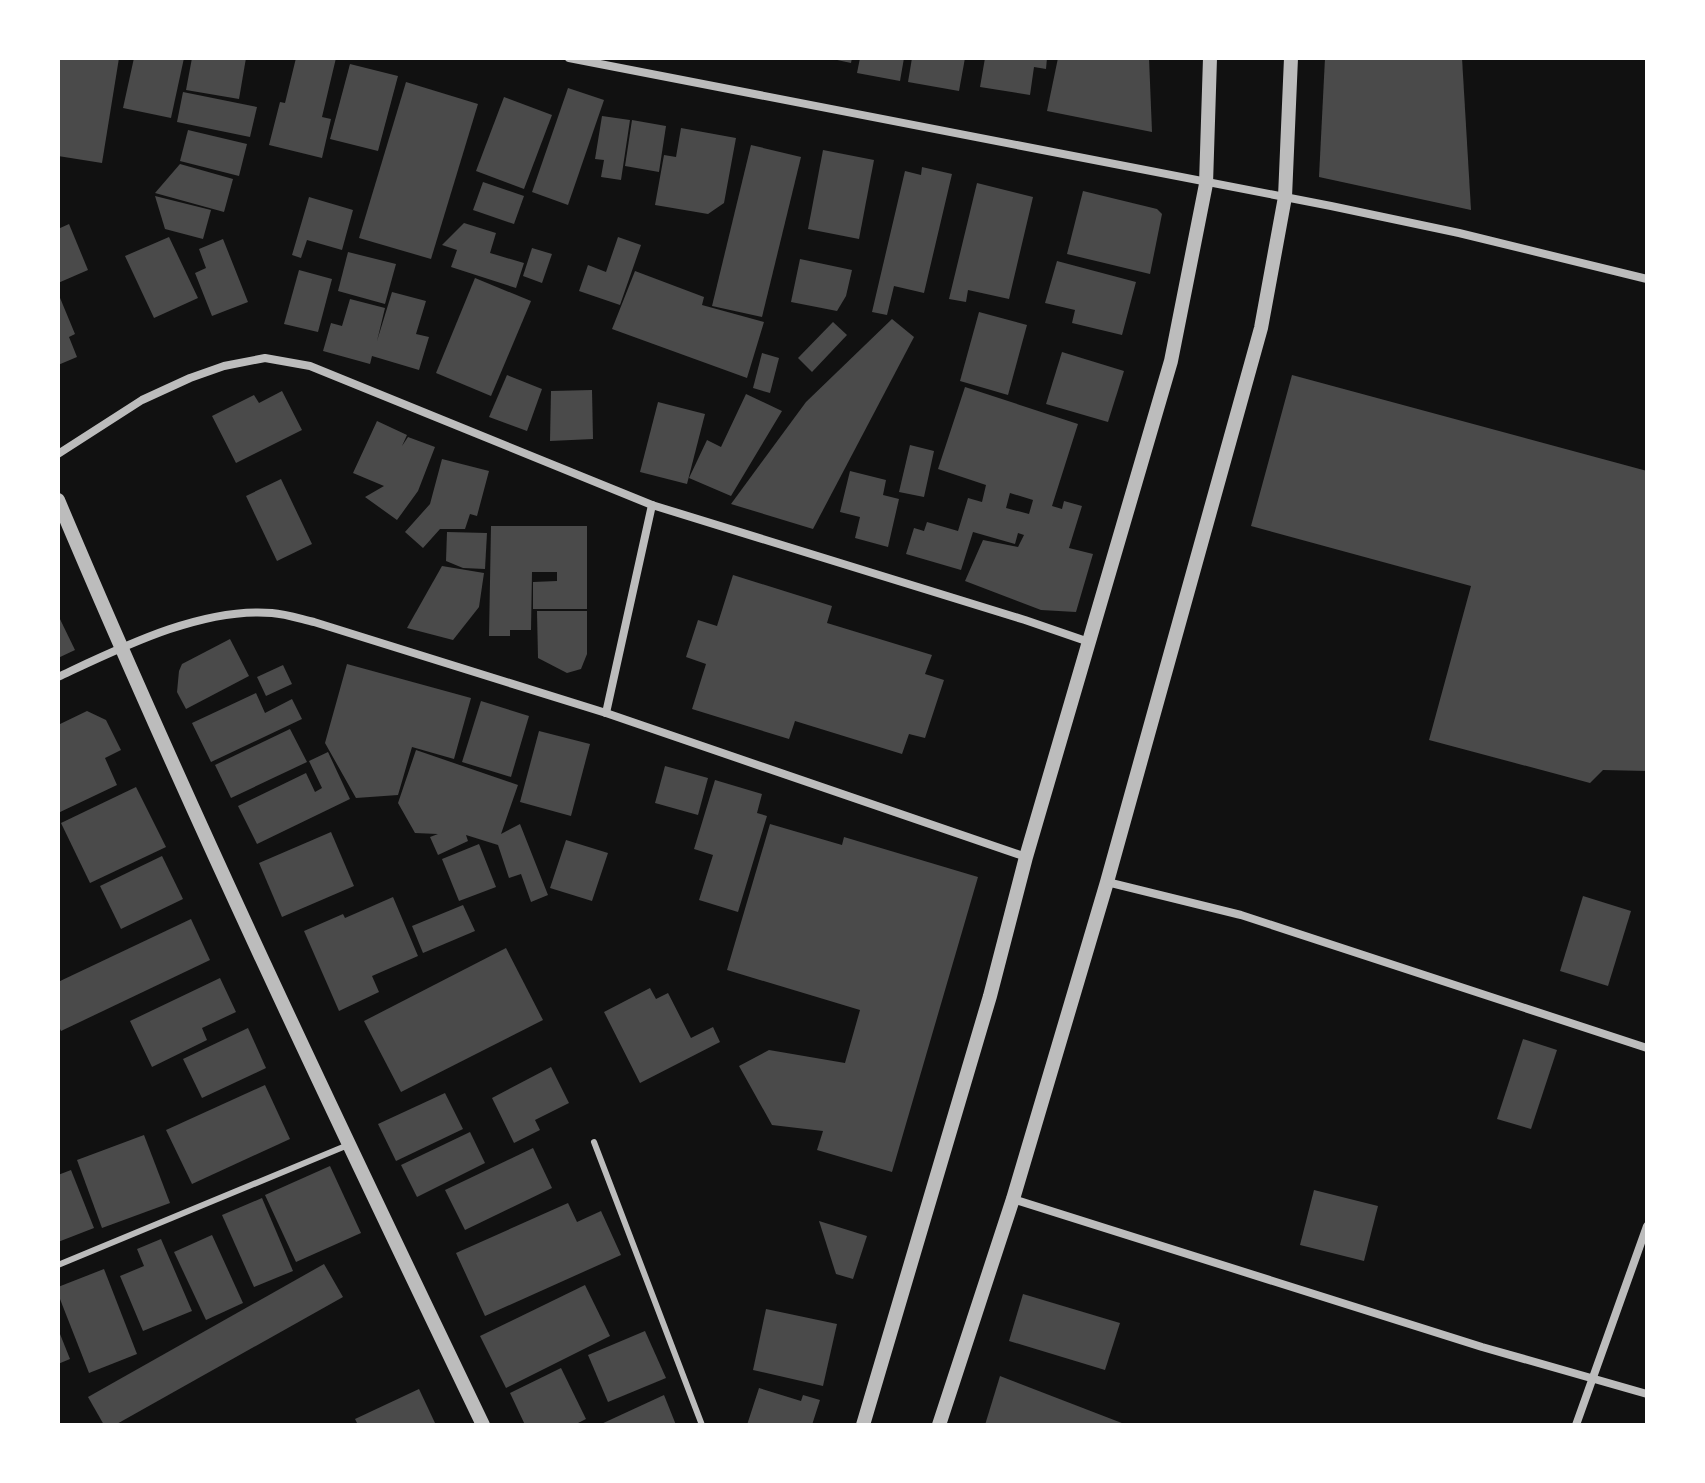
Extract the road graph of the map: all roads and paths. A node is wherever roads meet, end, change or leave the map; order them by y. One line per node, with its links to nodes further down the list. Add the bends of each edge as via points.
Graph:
1 (569, 58): 4 (street)
2 (1210, 58): 4 (street)
3 (1291, 58): 5 (street)
4 (1206, 184): 5 (street); 10 (street, via 1171,361)
5 (1285, 197): 6 (street); 15 (street, via 1261,328)
6 (1647, 279)
7 (58, 454): 9 (street, via 142,400 224,366 265,358 310,366)
8 (58, 500): 11 (street)
9 (652, 505): 10 (street); 13 (street)
10 (1089, 642): 14 (street)
11 (120, 648): 12 (street); 13 (street, via 199,621 273,613); 18 (street)
12 (58, 677)
13 (606, 713): 14 (street)
14 (1026, 857): 26 (street)
15 (1107, 882): 16 (street, via 1241,915); 19 (street)
16 (1647, 1048)
17 (594, 1142): 25 (lane)
18 (348, 1145): 21 (lane); 24 (street)
19 (1013, 1199): 22 (street); 27 (street)
20 (1647, 1226): 22 (street)
21 (58, 1265)
22 (1592, 1378): 23 (street); 28 (street)
23 (1647, 1394)
24 (483, 1425)
25 (702, 1425)
26 (863, 1425)
27 (939, 1425)
28 (1576, 1425)

